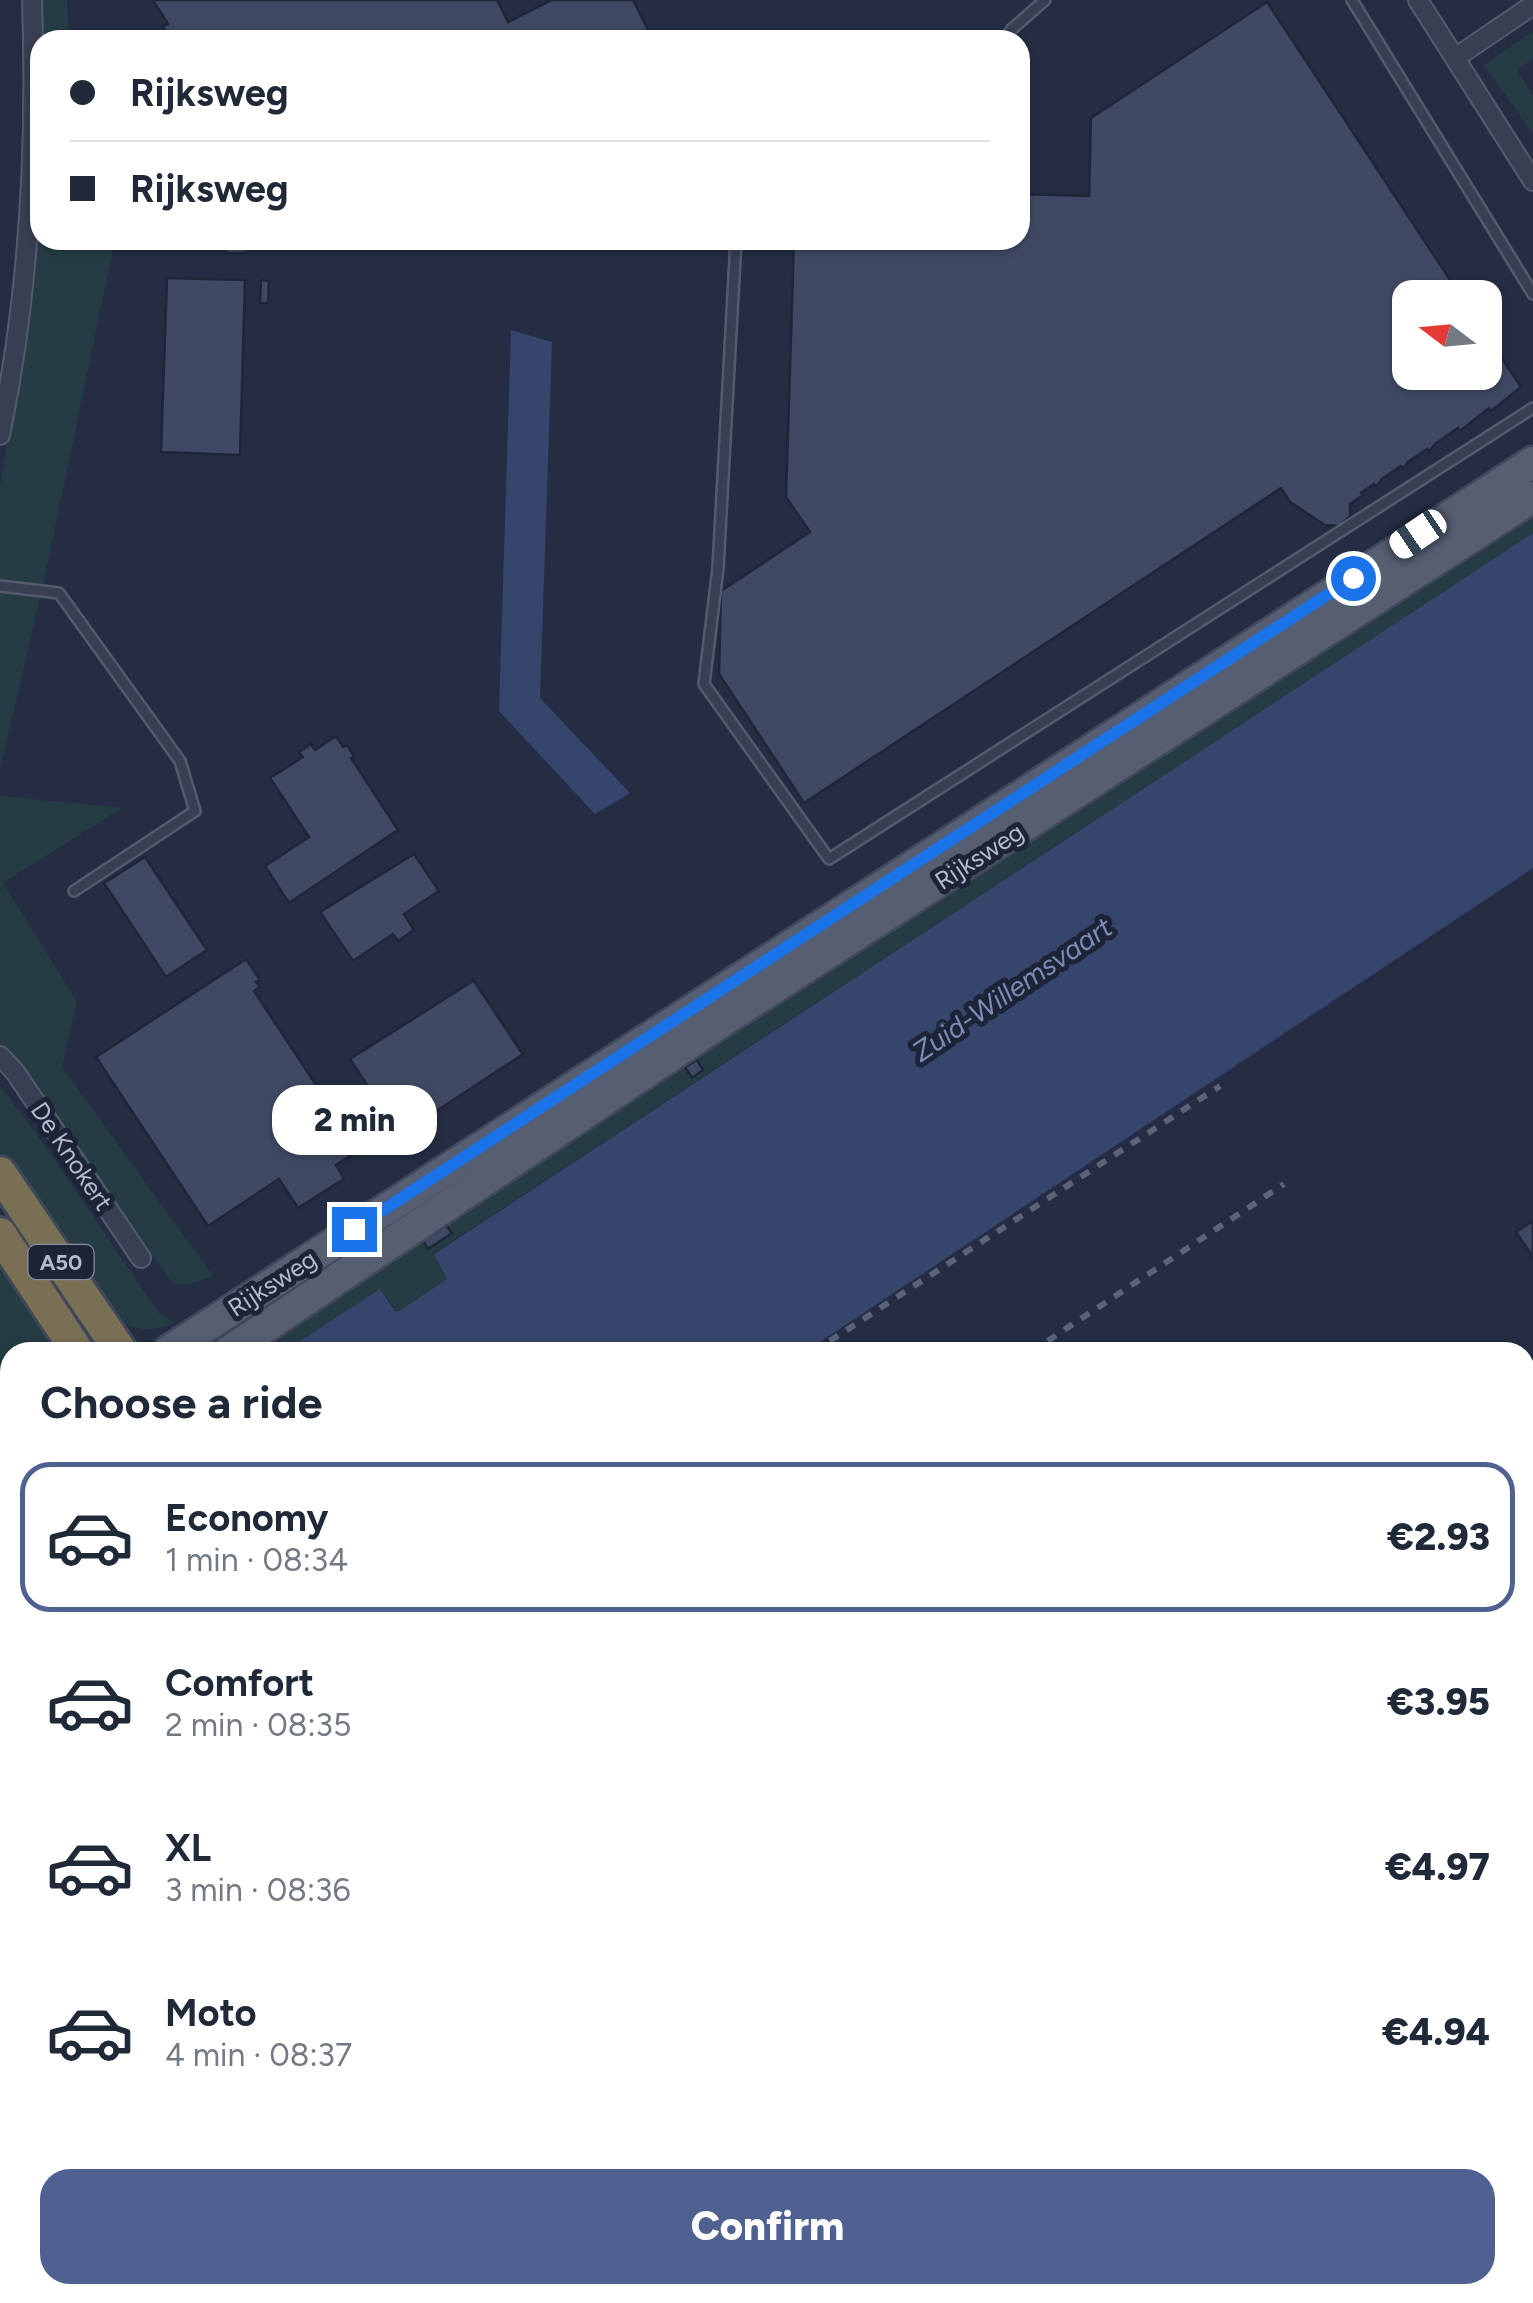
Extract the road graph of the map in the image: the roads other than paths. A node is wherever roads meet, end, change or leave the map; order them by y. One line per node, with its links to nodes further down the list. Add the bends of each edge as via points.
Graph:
1 (32, 0): 6 (street)
2 (1046, 0): 7 (lane)
3 (1352, 0): 12 (lane)
4 (1418, 0): 8 (street)
5 (1533, 5): 8 (street)
6 (33, 30)
7 (1011, 30)
8 (1455, 58): 9 (street)
9 (1533, 181)
10 (30, 250): 14 (street)
11 (735, 250): 13 (lane, via 718,568 704,684 829,859)
12 (1533, 294)
13 (1533, 408)
14 (0, 435)
15 (1533, 462): 25 (main road, Rijksweg)
16 (1533, 498): 26 (main road, Rijksweg, via 726,1019)
17 (0, 586): 18 (lane, via 58,594 180,761 195,811)
18 (74, 892)
19 (0, 1056): 22 (street, De Knokert)
20 (0, 1173): 24 (highway, A50)
21 (0, 1234): 23 (highway, A50)
22 (141, 1258)
23 (71, 1342)
24 (114, 1342)
25 (182, 1342)
26 (243, 1342)

